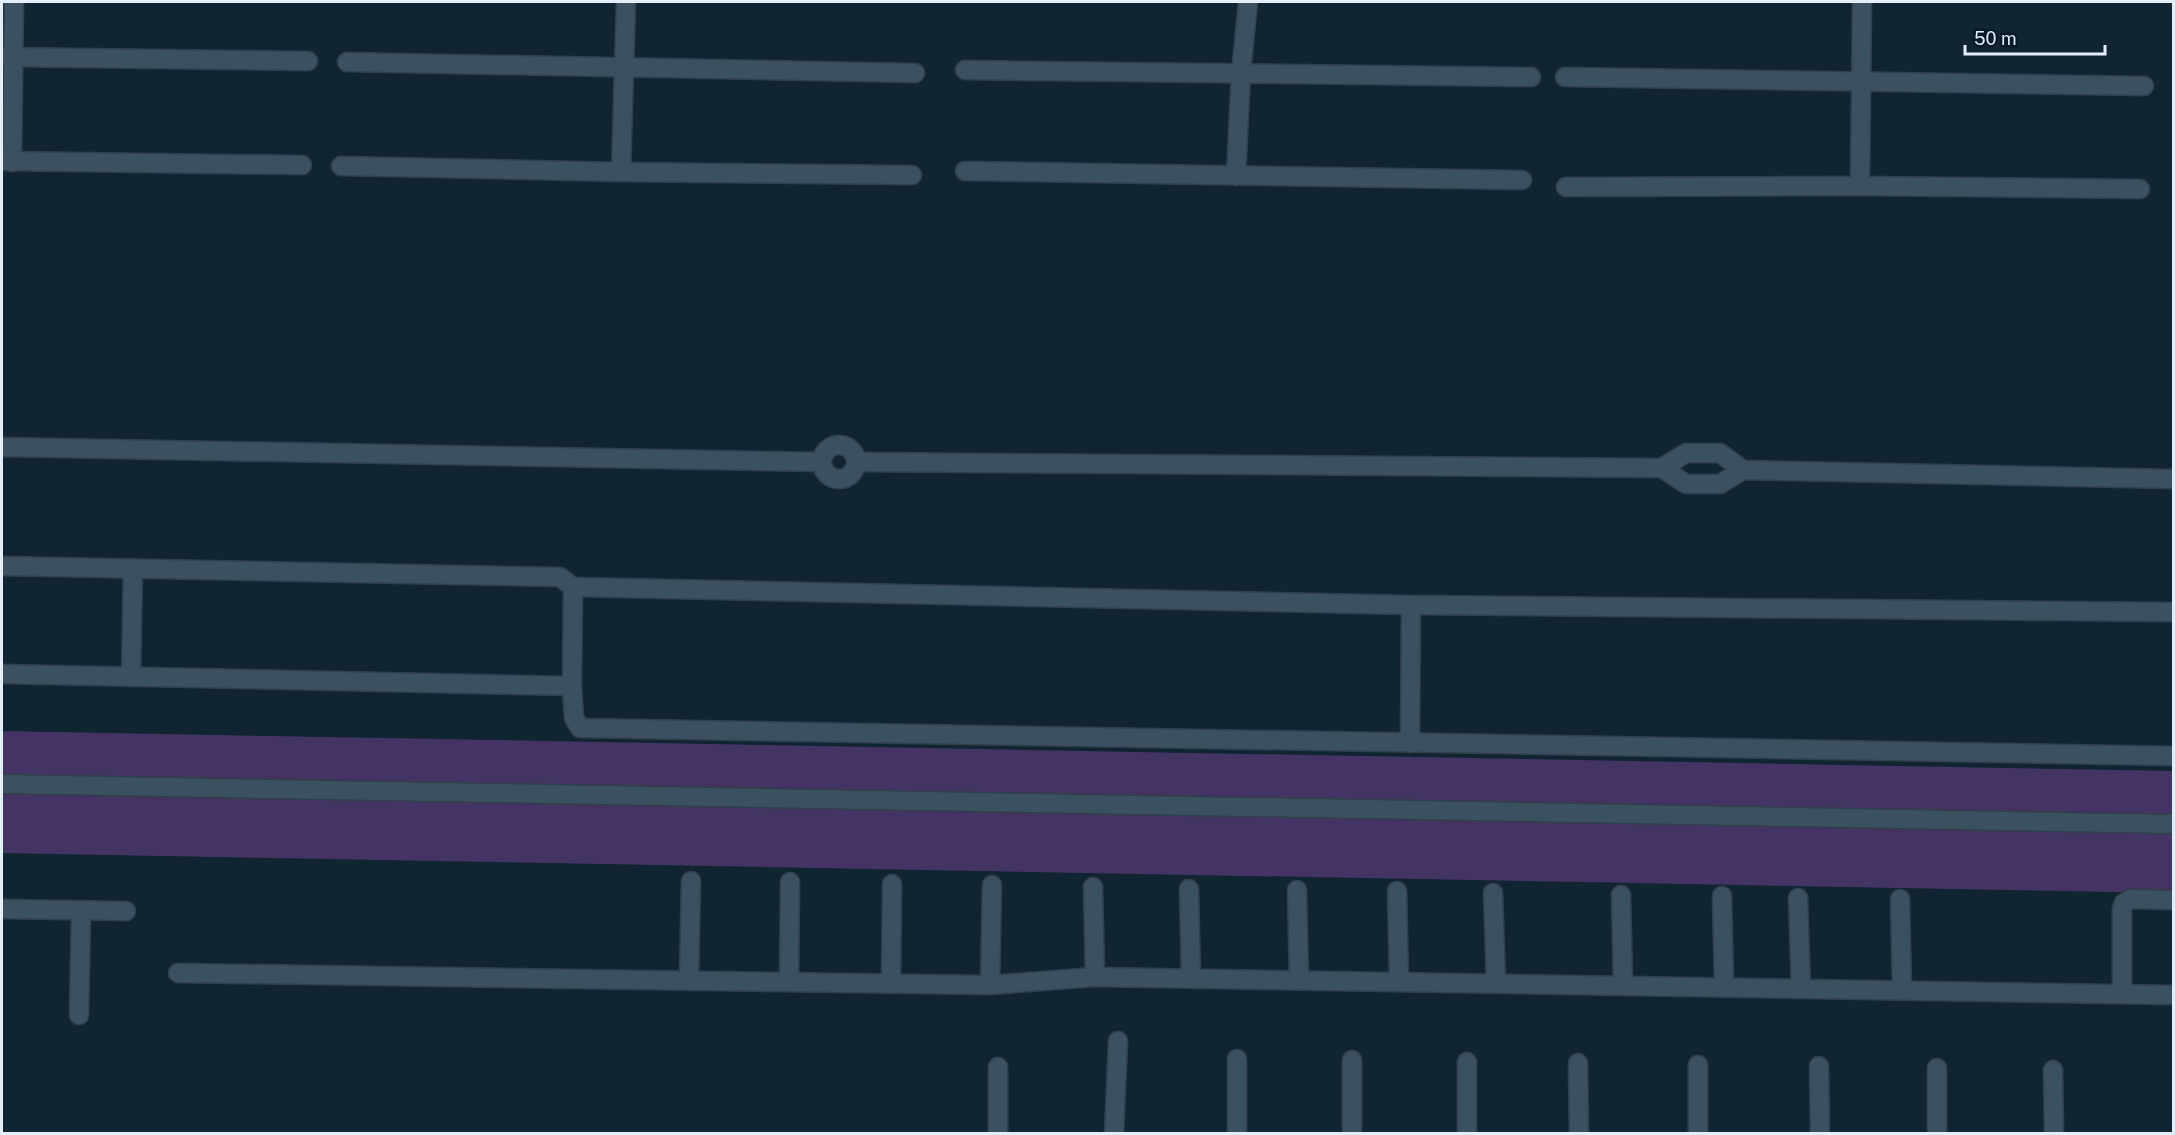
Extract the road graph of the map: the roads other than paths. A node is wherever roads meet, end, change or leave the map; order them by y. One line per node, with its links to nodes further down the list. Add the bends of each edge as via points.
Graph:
1 (14, 2): 5 (street)
2 (626, 2): 8 (street)
3 (1248, 2): 11 (street)
4 (1862, 2): 14 (street)
5 (8, 57): 6 (street); 16 (street)
6 (308, 61)
7 (347, 62): 8 (street)
8 (624, 68): 10 (street); 20 (street)
9 (965, 70): 11 (street)
10 (915, 73)
11 (1241, 73): 12 (street); 22 (street)
12 (1531, 77)
13 (1566, 77): 14 (street)
14 (1861, 82): 15 (street); 24 (street)
15 (2144, 86)
16 (7, 161): 17 (street)
17 (302, 165)
18 (341, 166): 20 (street)
19 (965, 171): 22 (street)
20 (621, 172): 21 (street)
21 (912, 175)
22 (1236, 176): 23 (street)
23 (1522, 180)
24 (1860, 186): 25 (street); 26 (street)
25 (1566, 187)
26 (2140, 189)
27 (2, 447): 28 (street)
28 (821, 462): 29 (street, via 826,474 838,480 851,475); 29 (street, via 826,449 839,444 852,450)
29 (857, 462): 30 (street)
30 (1662, 468): 31 (street, via 1686,484 1720,483); 31 (street, via 1686,453 1720,453)
31 (1743, 470): 32 (street)
32 (2174, 479)
33 (2, 566): 34 (street)
34 (133, 568): 35 (street, via 560,577); 39 (street)
35 (573, 587): 36 (street); 40 (street)
36 (1412, 605): 37 (street); 41 (street)
37 (2174, 612)
38 (2, 674): 39 (street)
39 (131, 676): 40 (street)
40 (572, 686): 41 (street, via 574,718 580,728)
41 (1410, 743): 42 (street)
42 (2174, 756)
43 (2, 784): 44 (street)
44 (2174, 824)
45 (691, 881): 66 (street)
46 (790, 882): 68 (street)
47 (892, 884): 70 (street)
48 (992, 885): 71 (street)
49 (1093, 887): 63 (street)
50 (1189, 888): 64 (street)
51 (1297, 890): 65 (street)
52 (1397, 891): 67 (street)
53 (1493, 893): 69 (street)
54 (1621, 895): 72 (street)
55 (1722, 896): 73 (street)
56 (1798, 897): 74 (street)
57 (1900, 899): 75 (street)
58 (2174, 900): 76 (street, via 2130,899 2124,903)
59 (2, 909): 60 (street)
60 (81, 910): 61 (street); 78 (street)
61 (126, 911)
62 (178, 973): 66 (street)
63 (1095, 977): 64 (street); 71 (street)
64 (1191, 978): 65 (street)
65 (1299, 980): 67 (street)
66 (689, 981): 68 (street)
67 (1399, 981): 69 (street)
68 (789, 982): 70 (street)
69 (1496, 983): 72 (street)
70 (891, 984): 71 (street)
71 (990, 985)
72 (1623, 985): 73 (street)
73 (1724, 986): 74 (street)
74 (1801, 988): 75 (street)
75 (1902, 989): 76 (street)
76 (2122, 994): 77 (street)
77 (2174, 995)
78 (79, 1015)
79 (1119, 1041): 90 (street)
80 (1237, 1059): 91 (street)
81 (1352, 1060): 92 (street)
82 (1467, 1062): 93 (street)
83 (1578, 1063): 94 (street)
84 (1698, 1065): 95 (street)
85 (1819, 1066): 96 (street)
86 (998, 1067): 89 (street)
87 (1937, 1068): 97 (street)
88 (2053, 1070): 98 (street)
89 (998, 1134)
90 (1114, 1134)
91 (1237, 1134)
92 (1352, 1134)
93 (1467, 1134)
94 (1579, 1134)
95 (1698, 1134)
96 (1820, 1134)
97 (1937, 1134)
98 (2054, 1134)

